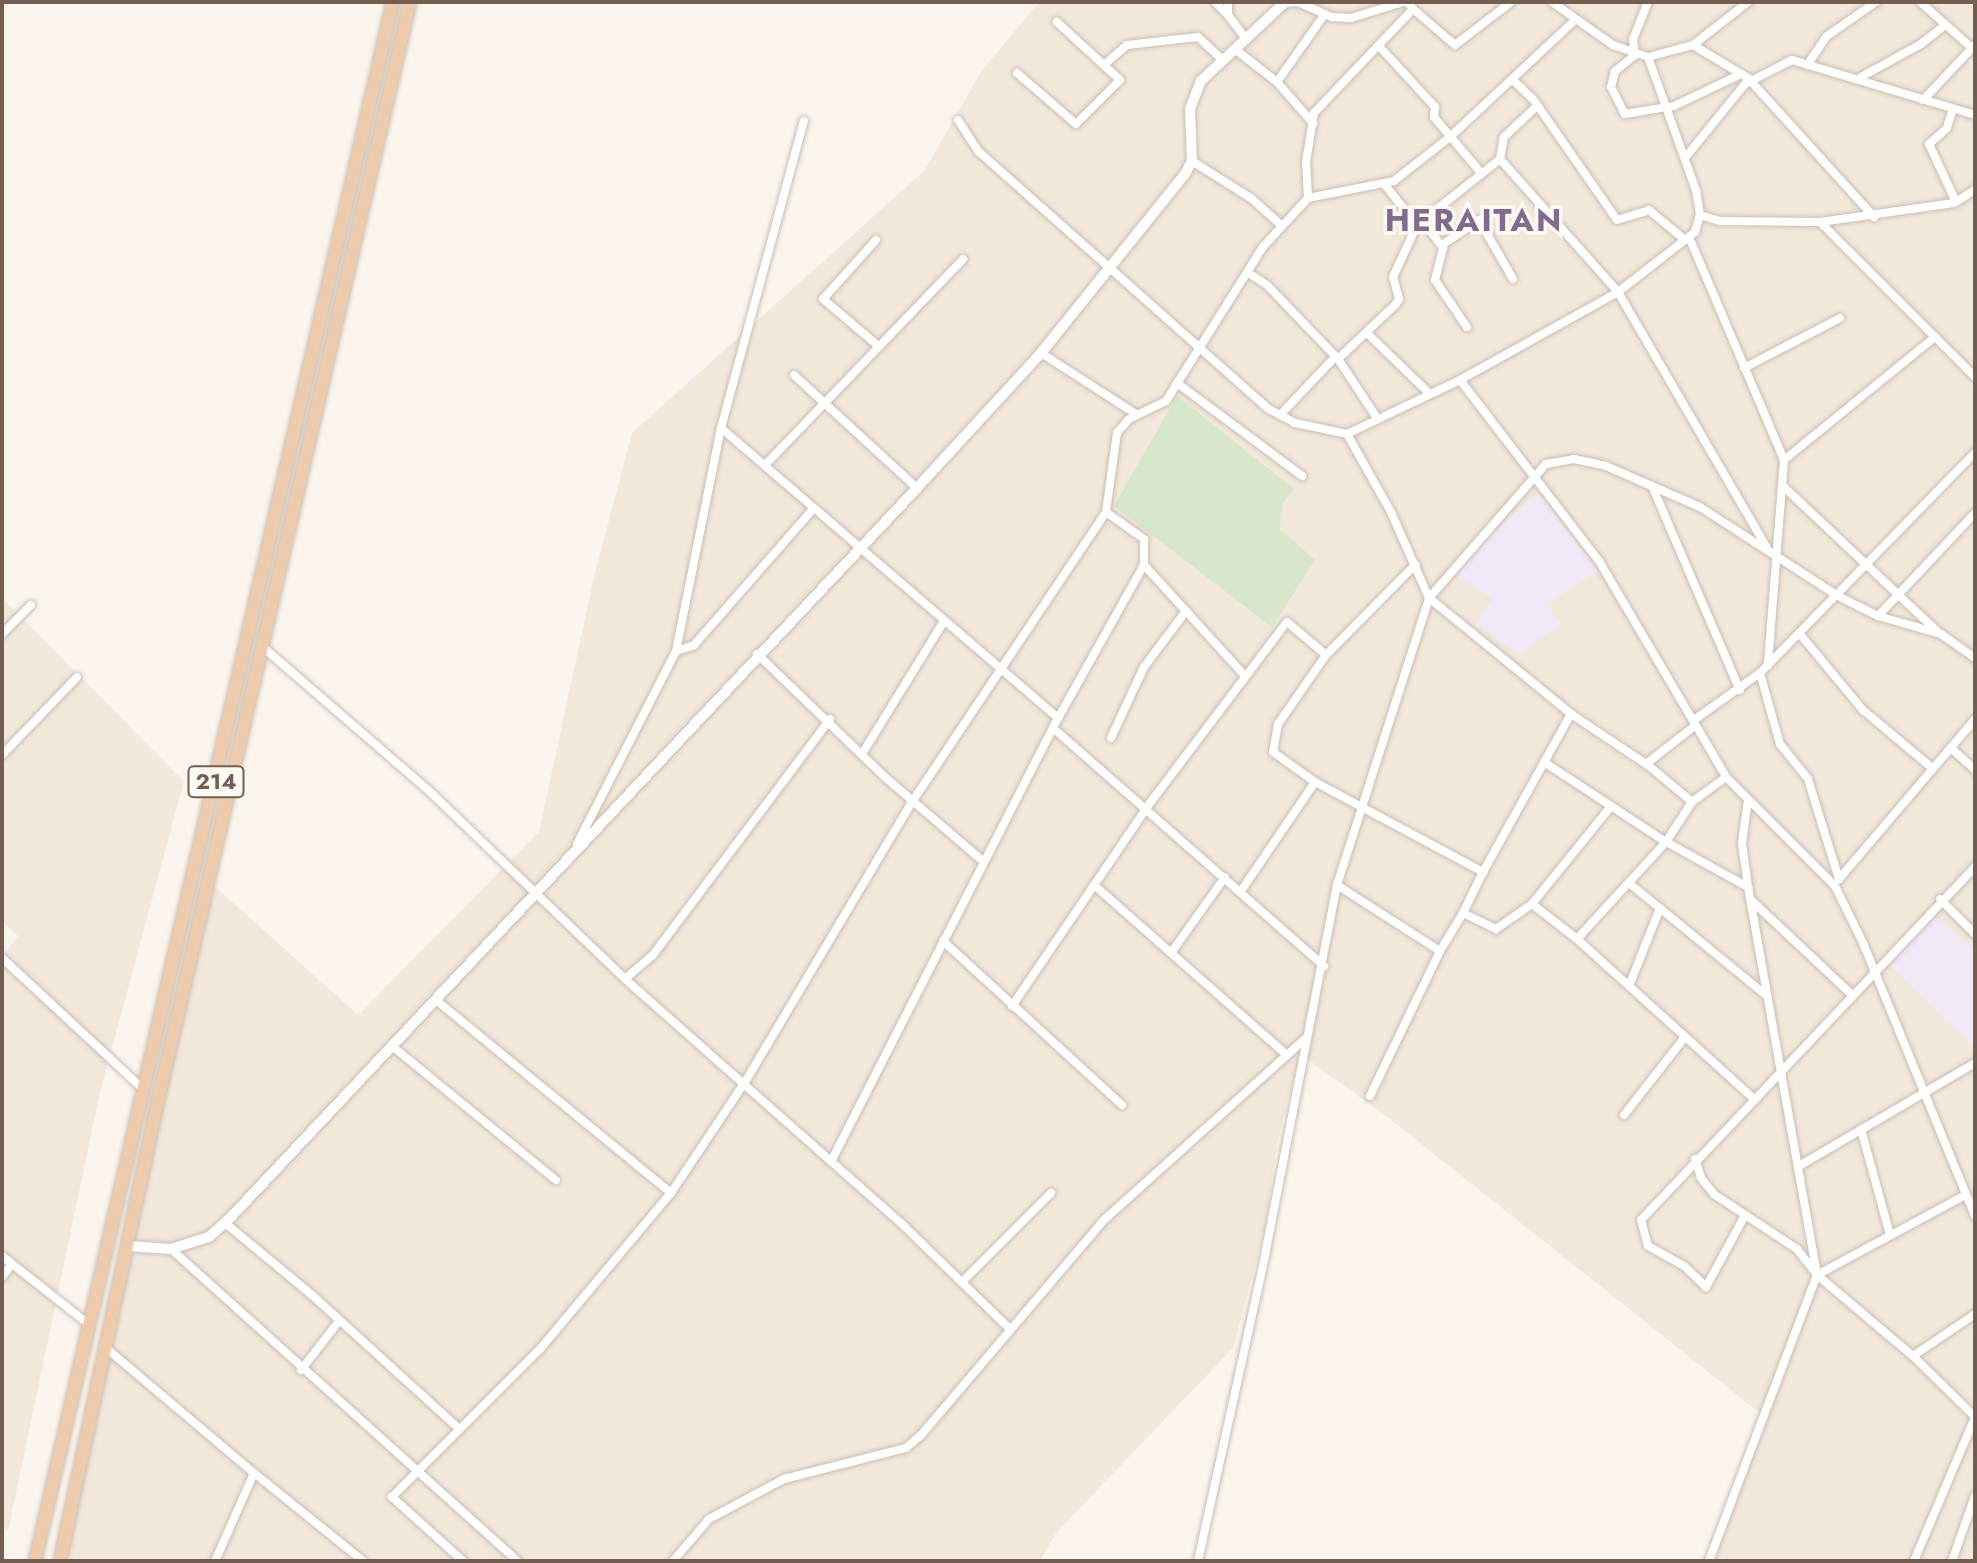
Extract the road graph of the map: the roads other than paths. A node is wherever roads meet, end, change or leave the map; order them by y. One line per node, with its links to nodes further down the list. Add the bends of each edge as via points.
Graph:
1 (393, 2): 182 (highway, 214)
2 (410, 2): 110 (highway, 214)
3 (1215, 2): 14 (street)
4 (1228, 2): 14 (street)
5 (1511, 2): 12 (street, via 1455,45)
6 (1552, 2): 15 (street)
7 (1648, 2): 23 (street, via 1633,39)
8 (1748, 2): 19 (street)
9 (1876, 2): 26 (street, via 1827,36)
10 (1920, 2): 17 (street)
11 (1284, 3): 13 (street, via 1298,2); 18 (street)
12 (1408, 4): 13 (street, via 1351,18); 20 (street)
13 (1325, 14): 33 (street)
14 (1228, 15): 18 (street)
15 (1575, 20): 23 (street); 31 (street)
16 (1057, 22): 27 (street)
17 (1945, 25): 21 (street); 30 (street)
18 (1247, 40): 22 (street)
19 (1693, 45): 24 (street); 29 (street)
20 (1379, 46): 41 (street, via 1314,113); 42 (street, via 1435,107 1434,117)
21 (1974, 47): 34 (street)
22 (1236, 50): 25 (street); 33 (street)
23 (1635, 55): 24 (street); 36 (street, via 1615,71 1612,95 1631,117)
24 (1648, 57): 36 (street)
25 (1223, 60): 27 (street, via 1198,37 1127,45); 45 (street, via 1201,81 1190,109)
26 (1810, 61): 30 (street); 32 (street, via 1792,60)
27 (1104, 65): 28 (street, via 1120,80 1076,124)
28 (1017, 73)
29 (1741, 74): 32 (street); 36 (street)
30 (1861, 77): 34 (street)
31 (1512, 79): 35 (street); 42 (street)
32 (1750, 81): 43 (street); 52 (street)
33 (1277, 82): 41 (street)
34 (1923, 100): 37 (street)
35 (1537, 106): 44 (street, via 1504,137); 56 (street, via 1617,220 1649,210)
36 (1666, 108): 43 (street)
37 (1953, 109): 38 (street); 50 (street, via 1947,128 1929,144)
38 (1975, 115)
39 (958, 120): 60 (street, via 978,151)
40 (804, 121): 82 (street)
41 (1313, 123): 49 (street, via 1306,162)
42 (1450, 137): 46 (street); 47 (street)
43 (1685, 158): 51 (street)
44 (1500, 159): 46 (street); 63 (street)
45 (1192, 161): 55 (street, via 1252,199); 60 (street)
46 (1481, 173): 53 (street)
47 (1385, 185): 49 (street); 53 (street)
48 (1975, 190): 50 (street)
49 (1308, 198): 55 (street)
50 (1956, 202): 52 (street)
51 (1700, 215): 54 (street, via 1720,221); 56 (street)
52 (1874, 217): 54 (street)
53 (1419, 222): 58 (street); 66 (street, via 1393,277 1399,299)
54 (1820, 222): 67 (street)
55 (1282, 226): 61 (street)
56 (1687, 239): 63 (street); 72 (street)
57 (876, 240): 68 (street, via 823,299)
58 (1442, 245): 62 (street, via 1479,220); 65 (street, via 1435,280)
59 (963, 259): 68 (street)
60 (1106, 267): 69 (street); 70 (street)
61 (1247, 272): 69 (street); 71 (street, via 1267,285)
62 (1513, 279)
63 (1618, 292): 75 (street); 96 (street)
64 (1840, 318): 72 (street)
65 (1467, 327)
66 (1368, 334): 71 (street); 77 (street)
67 (1935, 337): 74 (street); 85 (street)
68 (877, 345): 78 (street)
69 (1197, 349): 76 (street); 80 (street)
70 (1041, 353): 79 (street); 91 (street)
71 (1337, 358): 80 (street); 81 (street)
72 (1744, 368): 85 (street)
73 (794, 375): 78 (street)
74 (1975, 376)
75 (1460, 380): 77 (street); 88 (street)
76 (1177, 383): 79 (street, via 1166,401); 87 (street)
77 (1430, 394): 81 (street)
78 (825, 404): 86 (street); 91 (street)
79 (1136, 414): 93 (street, via 1117,433)
80 (1280, 415): 83 (street)
81 (1377, 418): 83 (street)
82 (721, 428): 86 (street); 111 (street)
83 (1347, 434): 98 (street)
84 (1975, 453): 99 (street)
85 (1784, 460): 90 (street)
86 (767, 463): 92 (street)
87 (1302, 476)
88 (1537, 477): 89 (street, via 1546,464 1574,459); 102 (street); 125 (street, via 1599,561)
89 (1652, 486): 96 (street, via 1700,507); 120 (street)
90 (1784, 487): 96 (street); 99 (street)
91 (917, 488): 95 (street)
92 (814, 508): 95 (street); 111 (street, via 694,645)
93 (1106, 512): 97 (street, via 1144,539); 116 (street)
94 (1975, 513): 101 (street)
95 (860, 547): 106 (street); 112 (street)
96 (1773, 558): 100 (street); 115 (street)
97 (1144, 565): 104 (street); 122 (street)
98 (1415, 565): 102 (street); 113 (street)
99 (1867, 566): 100 (street); 101 (street)
100 (1838, 596): 105 (street); 107 (street)
101 (1897, 596): 105 (street); 109 (street)
102 (1429, 598): 121 (street); 140 (street)
103 (31, 605): 108 (street)
104 (1186, 611): 118 (street); 127 (street, via 1144,667)
105 (1878, 616): 109 (street)
106 (943, 623): 116 (street); 129 (street)
107 (1799, 633): 115 (street); 133 (street, via 1863,710)
108 (2, 634)
109 (1941, 634): 114 (street)
110 (264, 648): 155 (street); 201 (highway, 214)
111 (676, 651): 144 (street)
112 (757, 653): 123 (street); 144 (street)
113 (1326, 655): 118 (street, via 1287,622); 136 (street, via 1272,740 1273,752)
114 (1975, 658)
115 (1768, 665): 117 (street)
116 (1002, 666): 122 (street); 137 (street)
117 (1760, 673): 120 (street); 149 (street, via 1780,744 1808,779)
118 (1245, 676): 142 (street)
119 (77, 677): 130 (street)
120 (1740, 690): 125 (street)
121 (1571, 714): 131 (street); 132 (street)
122 (1058, 718): 126 (street)
123 (830, 719): 129 (street); 169 (street, via 653,955)
124 (1975, 719): 128 (street)
125 (1695, 723): 132 (street); 135 (street)
126 (1053, 728): 142 (street); 145 (street)
127 (1111, 738)
128 (1952, 749): 133 (street); 134 (street)
129 (862, 754): 137 (street)
130 (2, 755)
131 (1544, 762): 141 (street); 147 (street)
132 (1646, 764): 139 (street)
133 (1932, 768): 149 (street)
134 (1975, 770)
135 (1726, 777): 138 (street); 139 (street)
136 (1315, 782): 140 (street); 154 (street)
137 (914, 799): 145 (street); 181 (street)
138 (1748, 800): 149 (street); 153 (street, via 1742,843)
139 (1692, 802): 143 (street)
140 (1361, 805): 147 (street); 152 (street)
141 (1611, 806): 143 (street); 158 (street)
142 (1147, 807): 148 (street); 151 (street)
143 (1666, 842): 150 (street); 153 (street)
144 (577, 844): 155 (street)
145 (984, 862): 163 (street)
146 (1975, 867): 157 (street)
147 (1483, 872): 160 (street)
148 (1225, 877): 154 (street); 165 (street)
149 (1837, 882): 168 (street)
150 (1629, 883): 159 (street); 162 (street)
151 (1094, 885): 165 (street); 174 (street)
152 (1337, 885): 164 (street); 167 (street)
153 (1748, 887): 156 (street)
154 (1241, 891): 167 (street)
155 (539, 894): 169 (street); 173 (street)
156 (1750, 899): 171 (street); 172 (street)
157 (1940, 899): 161 (street); 168 (street)
158 (1532, 904): 160 (street, via 1496,929); 162 (street)
159 (1660, 908): 170 (street); 172 (street)
160 (1463, 913): 164 (street)
161 (1975, 934)
162 (1577, 939): 170 (street)
163 (943, 941): 174 (street); 190 (street)
164 (1440, 951): 184 (street)
165 (1171, 953): 178 (street)
166 (2, 958): 182 (street)
167 (1324, 966): 175 (street)
168 (1874, 968): 171 (street); 183 (street)
169 (625, 979): 181 (street)
170 (1629, 986): 176 (street)
171 (1851, 994): 180 (street)
172 (1767, 996): 180 (street)
173 (436, 1000): 177 (street); 194 (street)
174 (1012, 1006): 186 (street)
175 (1307, 1037): 178 (street); 231 (street)
176 (1685, 1037): 185 (street); 187 (street)
177 (392, 1046): 192 (street); 199 (street)
178 (1287, 1055): 215 (street, via 1105,1219)
179 (1975, 1063): 183 (street)
180 (1781, 1074): 185 (street); 191 (street)
181 (745, 1082): 190 (street); 194 (street)
182 (143, 1089): 200 (highway, 214)
183 (1923, 1093): 188 (street); 196 (street)
184 (1370, 1096)
185 (1755, 1100): 189 (street)
186 (1122, 1105)
187 (1624, 1115)
188 (1861, 1129): 191 (street); 202 (street)
189 (1695, 1159): 198 (street, via 1701,1178); 198 (street, via 1641,1220 1648,1246 1684,1266 1706,1287)
190 (831, 1161): 211 (street)
191 (1799, 1166): 209 (street)
192 (556, 1180)
193 (1975, 1192): 196 (street)
194 (671, 1193): 220 (street, via 540,1349)
195 (1051, 1193): 211 (street)
196 (1965, 1198): 197 (street); 202 (street)
197 (1975, 1216)
198 (1744, 1217): 209 (street, via 1774,1230)
199 (225, 1223): 204 (street, via 209,1237); 213 (street)
200 (113, 1224): 201 (highway); 206 (highway, 214)
201 (133, 1228): 203 (highway, 214)
202 (1890, 1235): 209 (street)
203 (129, 1246): 204 (street); 207 (highway, 214)
204 (171, 1249): 218 (street)
205 (2, 1256): 208 (street)
206 (106, 1258): 207 (highway); 214 (highway, 214)
207 (125, 1262): 216 (highway, 214)
208 (12, 1264): 210 (street); 214 (street)
209 (1817, 1275): 217 (street); 232 (street)
210 (2, 1277)
211 (962, 1282): 215 (street)
212 (1975, 1314): 217 (street)
213 (339, 1321): 218 (street); 220 (street)
214 (91, 1326): 224 (highway, 214)
215 (1009, 1328): 230 (street, via 906,1448 784,1479 709,1519)
216 (106, 1348): 222 (street); 225 (highway, 214)
217 (1913, 1356): 219 (street)
218 (301, 1370): 221 (street)
219 (1975, 1417): 233 (street)
220 (457, 1427): 221 (street)
221 (416, 1471): 228 (street, via 392,1497); 229 (street)
222 (254, 1473): 226 (street); 227 (street)
223 (1975, 1496): 234 (street)
224 (35, 1561)
225 (60, 1561)
226 (215, 1561)
227 (363, 1561)
228 (463, 1561)
229 (518, 1561)
230 (673, 1561)
231 (1198, 1561)
232 (1709, 1561)
233 (1914, 1561)
234 (1952, 1561)

